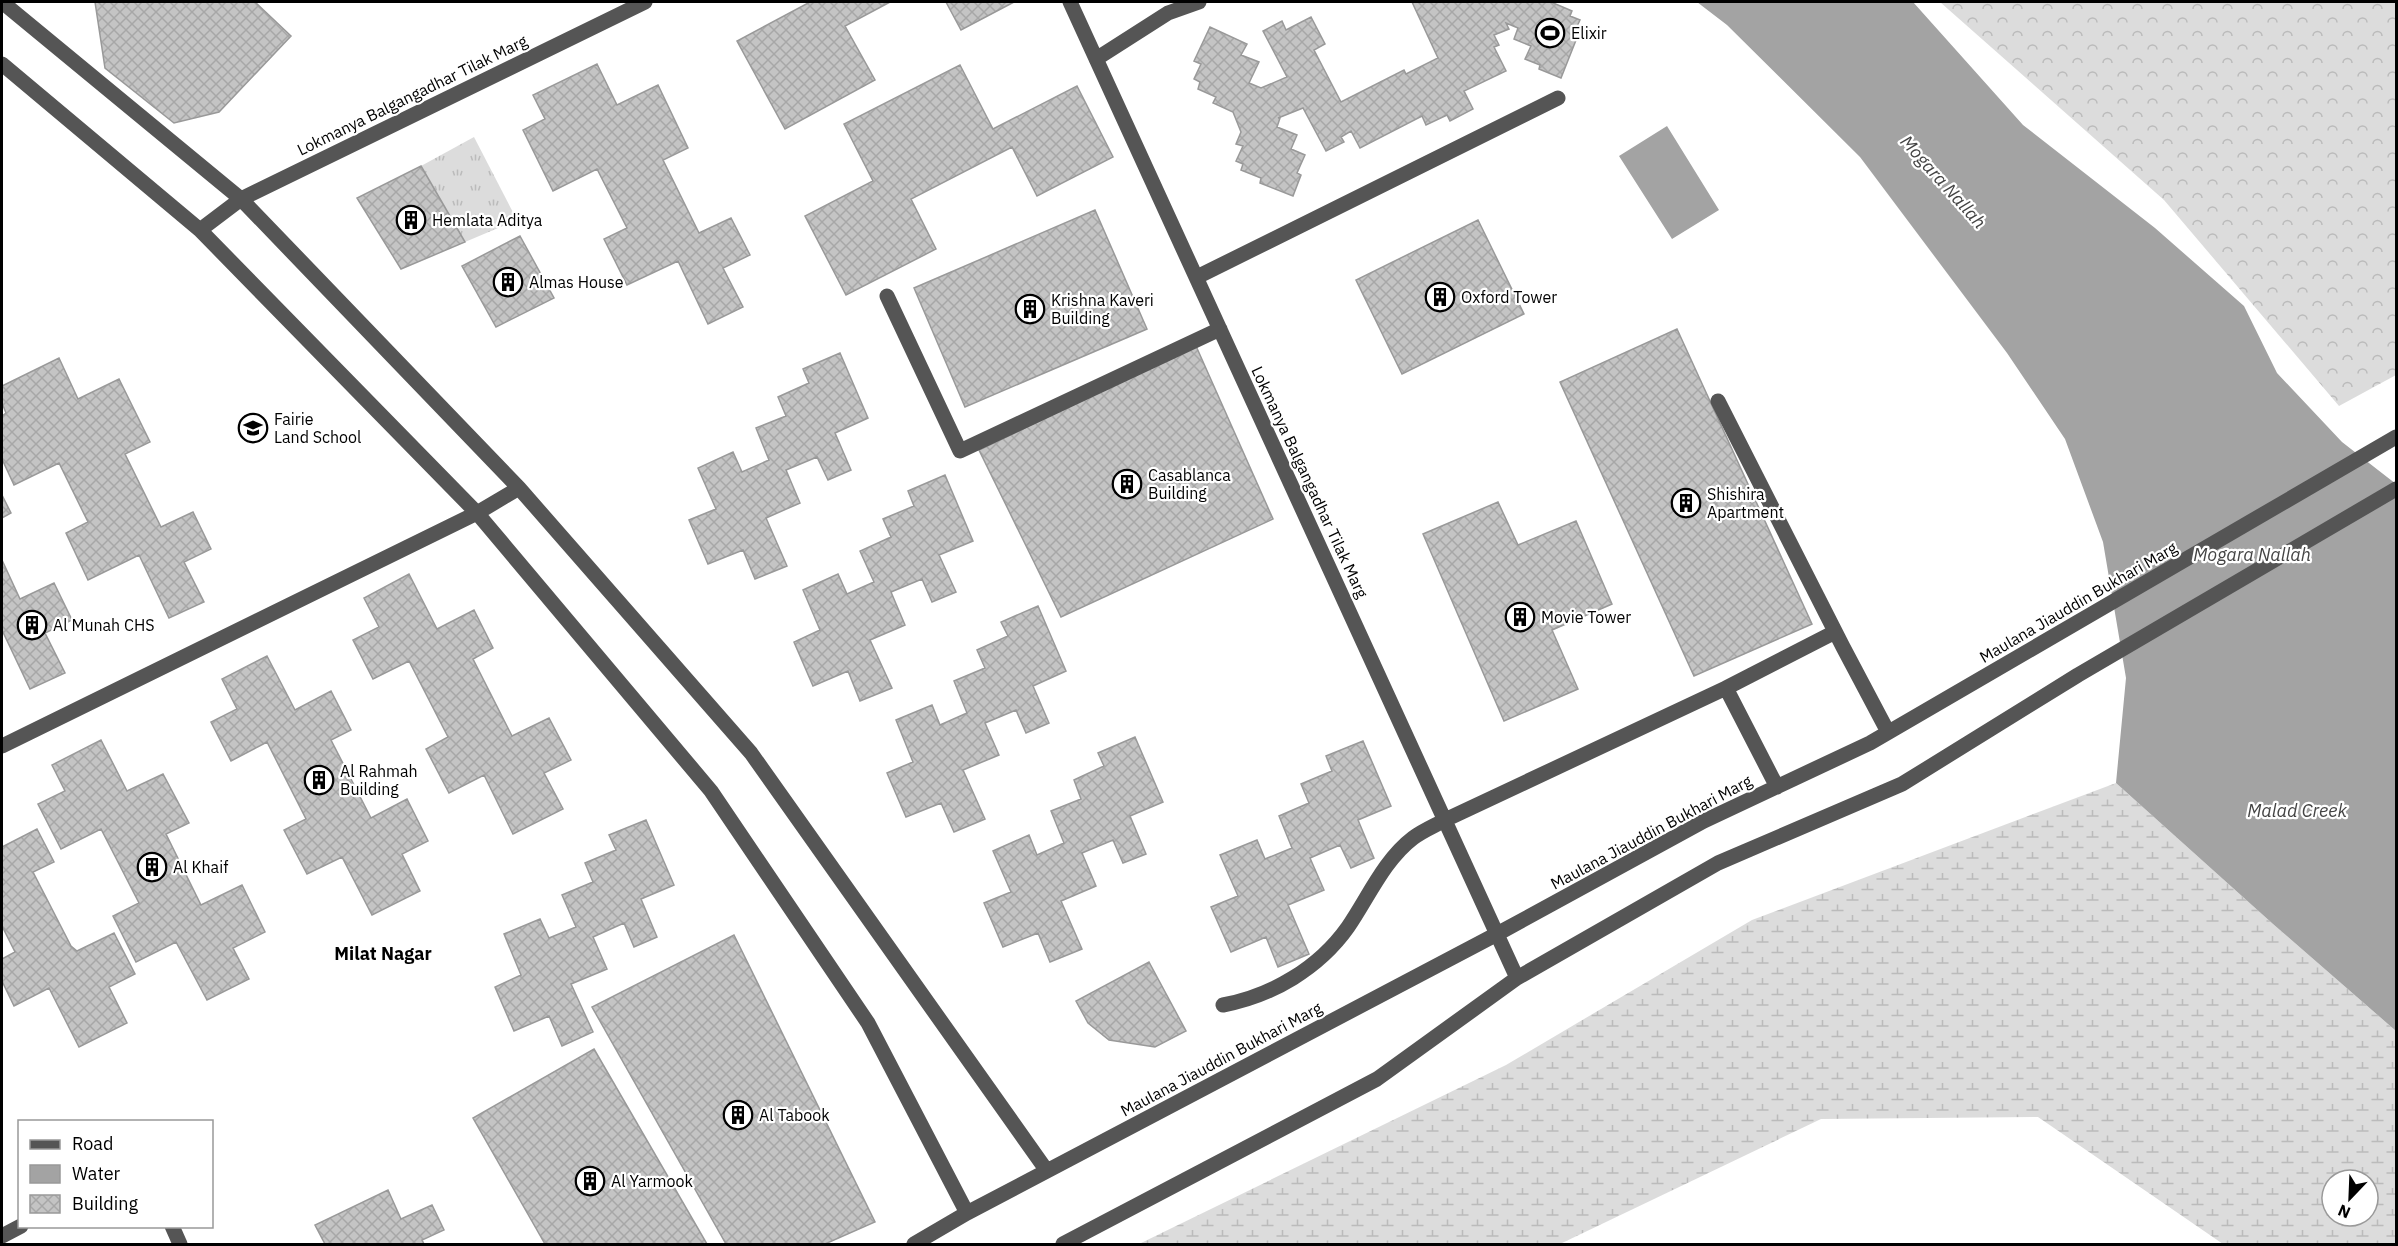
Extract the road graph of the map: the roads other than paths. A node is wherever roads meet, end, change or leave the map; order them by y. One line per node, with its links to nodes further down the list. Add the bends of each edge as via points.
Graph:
1 (2, 2): 8 (street)
2 (645, 2): 8 (street, Lokmanya Balgangadhar Tilak Marg)
3 (1070, 2): 5 (street, Lokmanya Balgangadhar Tilak Marg)
4 (1199, 2): 5 (street, via 1168,14)
5 (1096, 59): 10 (street, Lokmanya Balgangadhar Tilak Marg)
6 (2, 64): 9 (street)
7 (1558, 98): 10 (street)
8 (240, 199): 9 (street, Lokmanya Balgangadhar Tilak Marg); 15 (street)
9 (200, 230): 17 (street)
10 (1197, 278): 12 (street, Lokmanya Balgangadhar Tilak Marg)
11 (887, 296): 12 (street, via 960,451)
12 (1220, 329): 23 (street, Lokmanya Balgangadhar Tilak Marg)
13 (1718, 400): 18 (street)
14 (2397, 437): 20 (street, Maulana Jiauddin Bukhari Marg)
15 (519, 488): 17 (street); 27 (street, via 751,753)
16 (2397, 489): 25 (street, via 2078,675 1902,784 1718,864)
17 (477, 513): 21 (street); 28 (street, via 711,791 868,1023)
18 (1835, 632): 19 (street); 20 (street)
19 (1726, 688): 22 (street); 23 (street)
20 (1888, 732): 22 (street, Maulana Jiauddin Bukhari Marg)
21 (2, 746)
22 (1777, 787): 24 (street, Maulana Jiauddin Bukhari Marg, via 1704,821)
23 (1445, 820): 24 (street, Lokmanya Balgangadhar Tilak Marg); 26 (street, via 1412,838 1397,854 1347,927 1318,959 1291,980 1246,1001)
24 (1497, 934): 25 (street, Lokmanya Balgangadhar Tilak Marg); 27 (street, Maulana Jiauddin Bukhari Marg)
25 (1517, 978): 34 (street, via 1377,1079)
26 (1223, 1005)
27 (1047, 1171): 28 (street, Maulana Jiauddin Bukhari Marg)
28 (967, 1213): 33 (street, Maulana Jiauddin Bukhari Marg)
29 (19, 1228): 31 (street)
30 (172, 1228): 32 (street)
31 (2, 1236)
32 (180, 1245)
33 (914, 1245)
34 (1063, 1245)

